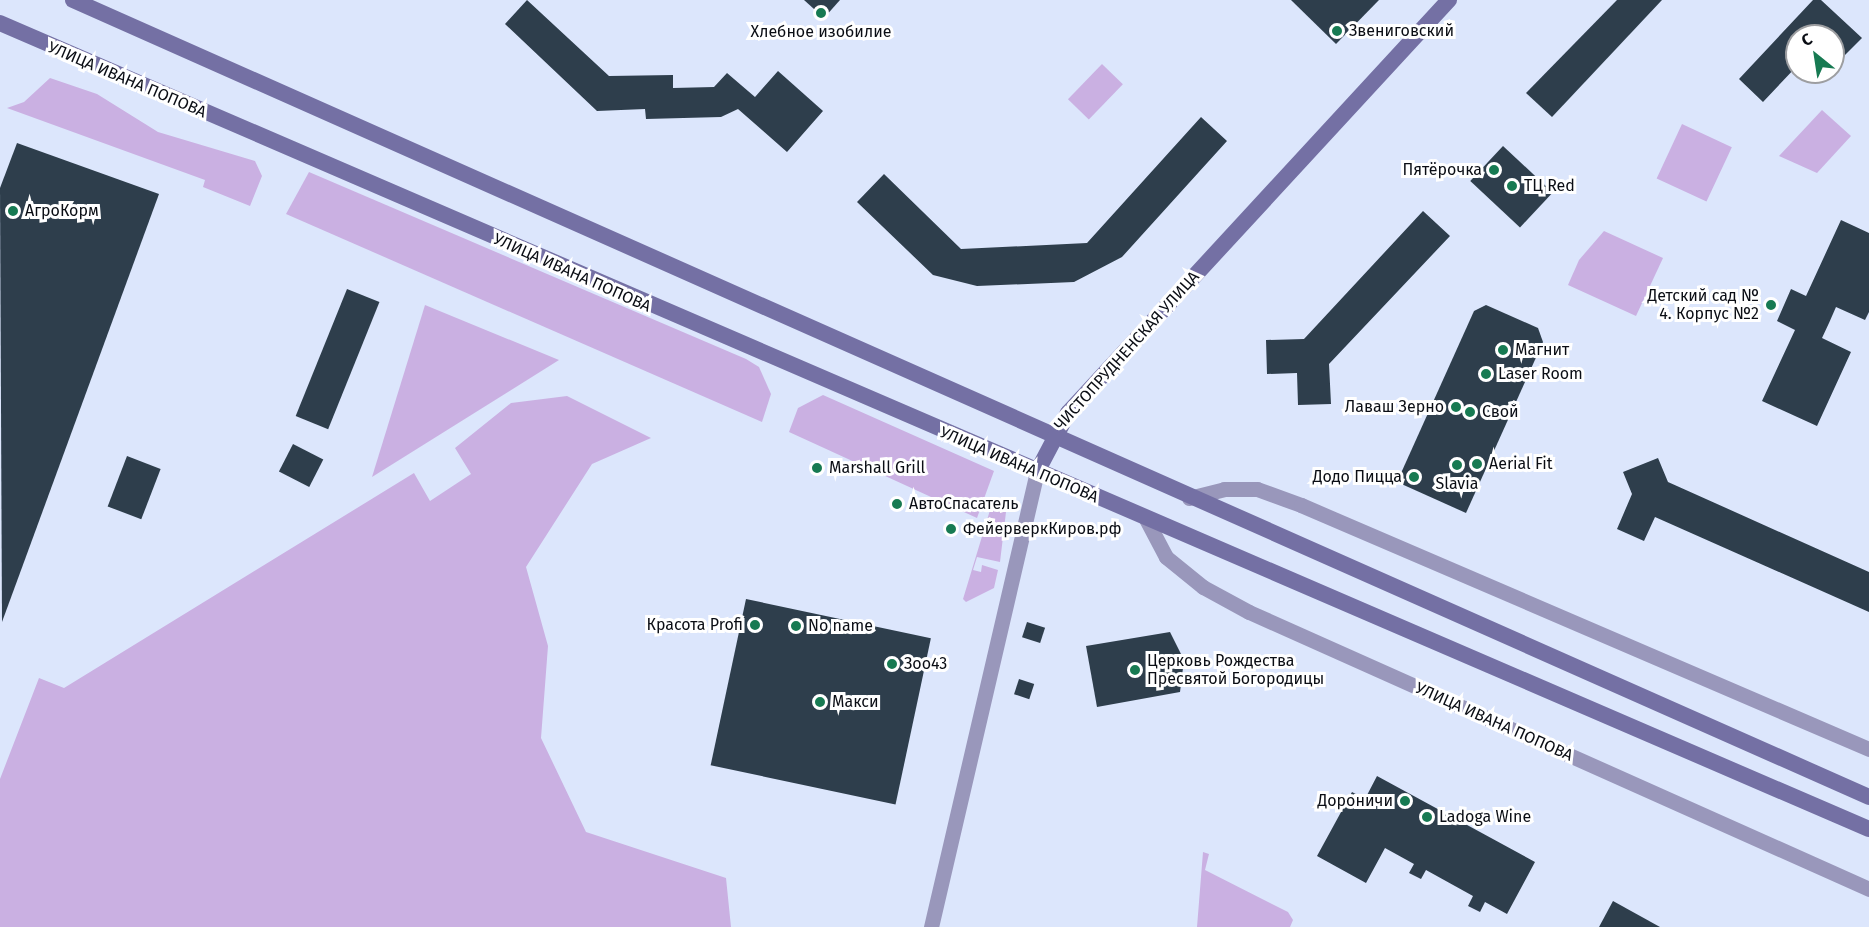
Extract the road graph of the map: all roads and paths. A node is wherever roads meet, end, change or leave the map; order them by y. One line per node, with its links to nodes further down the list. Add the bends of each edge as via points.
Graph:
1 (73, 0): 4 (main road)
2 (1449, 0): 4 (main road, ЧИСТОПРУДНЕНСКАЯ УЛИЦА)
3 (0, 23): 5 (main road, УЛИЦА ИВАНА ПОПОВА)
4 (1051, 437): 5 (main road, ЧИСТОПРУДНЕНСКАЯ УЛИЦА); 6 (main road)
5 (1037, 472): 7 (main road, УЛИЦА ИВАНА ПОПОВА); 12 (street, ЧИСТОПРУДНЕНСКАЯ УЛИЦА)
6 (1189, 498): 8 (street, via 1224,489 1257,489 1301,505); 9 (main road)
7 (1146, 519): 10 (main road, УЛИЦА ИВАНА ПОПОВА); 11 (street, УЛИЦА ИВАНА ПОПОВА, via 1166,556 1203,587 1249,612)
8 (1869, 749)
9 (1869, 797)
10 (1869, 829)
11 (1869, 890)
12 (931, 927)

